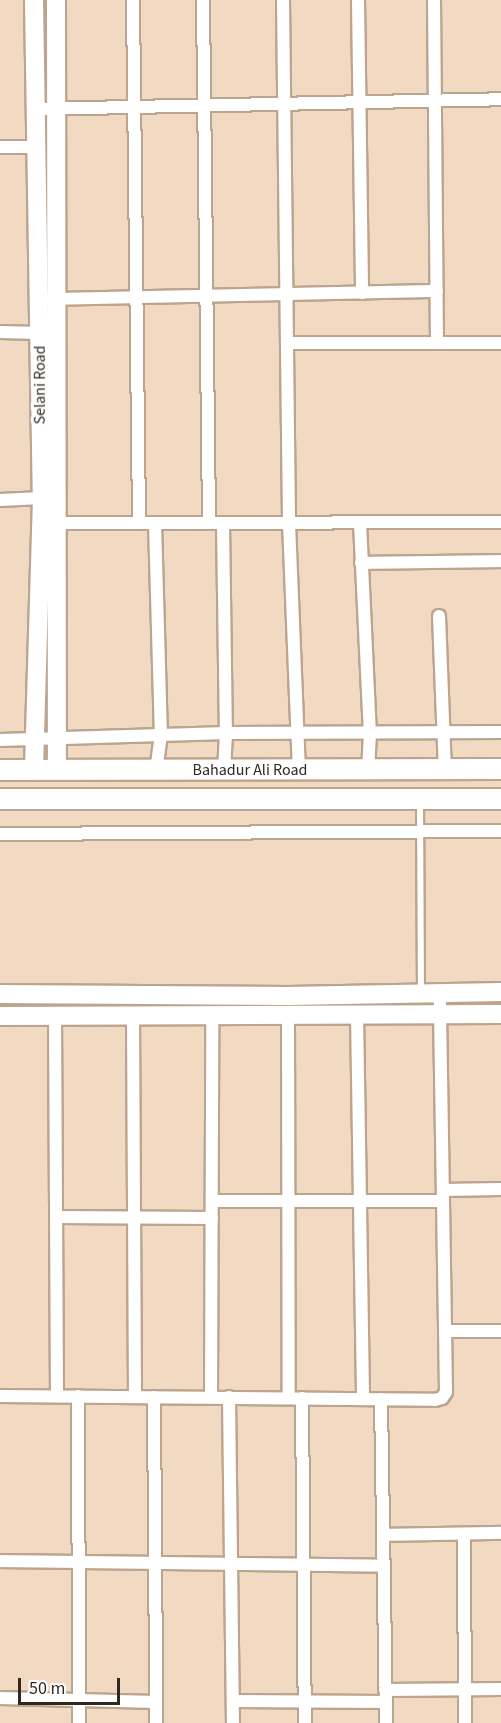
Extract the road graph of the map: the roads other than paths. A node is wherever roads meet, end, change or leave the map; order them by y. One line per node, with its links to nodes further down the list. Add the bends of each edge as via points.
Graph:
1 (34, 0): 15 (street, Selani Road)
2 (56, 0): 14 (street, Selani Road)
3 (133, 0): 13 (street)
4 (203, 0): 12 (street)
5 (284, 0): 11 (street)
6 (358, 0): 10 (street)
7 (434, 0): 9 (street)
8 (501, 99): 9 (street)
9 (435, 100): 10 (street); 18 (street)
10 (359, 102): 11 (street); 19 (street)
11 (285, 104): 12 (street); 20 (street)
12 (204, 105): 13 (street); 21 (street)
13 (134, 106): 14 (street); 22 (street)
14 (56, 108): 15 (street); 23 (street, Selani Road)
15 (36, 109): 17 (street, Selani Road)
16 (0, 147): 17 (street)
17 (36, 147): 23 (street, Selani Road)
18 (437, 291): 19 (street); 26 (street)
19 (362, 293): 20 (street)
20 (286, 294): 21 (street); 27 (street)
21 (207, 296): 22 (street); 35 (street)
22 (137, 297): 23 (street); 33 (street)
23 (49, 299): 25 (street, Selani Road); 32 (street, Selani Road)
24 (0, 332): 25 (street)
25 (40, 333): 29 (street, Selani Road)
26 (437, 342): 27 (street); 28 (street)
27 (287, 343): 37 (street)
28 (501, 343)
29 (42, 498): 30 (street); 32 (street, Selani Road)
30 (0, 500)
31 (501, 522): 38 (street)
32 (48, 523): 33 (street); 48 (street, Selani Road); 50 (street, Selani Road)
33 (139, 523): 34 (street)
34 (155, 523): 35 (street); 47 (street)
35 (209, 523): 36 (street)
36 (223, 523): 37 (street); 44 (street)
37 (289, 523): 38 (street); 46 (street)
38 (360, 523): 40 (street)
39 (501, 561): 40 (street)
40 (361, 563): 45 (street)
41 (439, 616): 42 (street)
42 (446, 732): 43 (street); 45 (street); 54 (street)
43 (501, 732)
44 (226, 733): 46 (street); 47 (street); 52 (street)
45 (370, 733): 46 (street); 53 (street)
46 (297, 734): 59 (street)
47 (161, 735): 50 (street); 51 (street)
48 (35, 739): 49 (street); 50 (street); 57 (street, Selani Road)
49 (0, 740)
50 (56, 740): 58 (street, Selani Road)
51 (156, 769): 52 (main road, Bahadur Ali Road); 58 (main road, Bahadur Ali Road)
52 (224, 769): 59 (main road, Bahadur Ali Road)
53 (368, 769): 54 (main road, Bahadur Ali Road); 59 (main road, Bahadur Ali Road)
54 (446, 769): 55 (main road, Bahadur Ali Road)
55 (501, 769)
56 (0, 770): 57 (main road, Bahadur Ali Road)
57 (34, 770): 58 (main road, Bahadur Ali Road)
58 (57, 770)
59 (299, 770)
60 (0, 799): 61 (main road, Bahadur Ali Road)
61 (419, 799): 62 (main road, Bahadur Ali Road); 64 (lane)
62 (501, 799)
63 (501, 831): 64 (street)
64 (420, 832): 65 (street); 68 (lane)
65 (0, 834)
66 (501, 993): 69 (street)
67 (0, 994): 68 (street)
68 (421, 994): 69 (street)
69 (440, 994): 71 (street)
70 (357, 1013): 71 (street); 74 (street); 82 (street)
71 (440, 1013): 72 (street); 79 (street)
72 (501, 1014)
73 (133, 1015): 76 (street); 77 (street); 84 (street)
74 (288, 1015): 77 (street); 81 (street)
75 (0, 1016): 76 (street)
76 (55, 1016): 83 (street)
77 (212, 1016): 80 (street)
78 (501, 1189): 79 (street)
79 (443, 1196): 82 (street); 86 (street)
80 (212, 1201): 81 (street); 85 (street)
81 (289, 1201): 82 (street); 95 (street)
82 (360, 1201): 97 (street)
83 (56, 1217): 84 (street); 89 (street)
84 (136, 1218): 85 (street); 91 (street)
85 (212, 1218): 93 (street)
86 (445, 1331): 87 (street); 98 (street, via 446,1392 442,1398)
87 (501, 1331)
88 (0, 1396): 89 (street)
89 (57, 1396): 90 (street)
90 (78, 1396): 91 (street); 103 (street)
91 (135, 1397): 92 (street)
92 (154, 1397): 93 (street); 104 (street)
93 (211, 1397): 94 (street)
94 (229, 1397): 95 (street); 105 (street)
95 (289, 1398): 96 (street)
96 (302, 1398): 97 (street); 106 (street)
97 (363, 1398): 98 (street)
98 (381, 1399): 101 (street)
99 (464, 1533): 100 (street); 101 (street); 108 (street)
100 (501, 1533)
101 (384, 1535): 107 (street)
102 (0, 1561): 103 (street)
103 (79, 1562): 104 (street); 112 (street)
104 (155, 1563): 105 (street); 115 (street)
105 (231, 1564): 106 (street); 113 (street)
106 (304, 1565): 107 (street); 114 (street)
107 (384, 1566): 110 (street)
108 (465, 1689): 109 (street); 110 (street); 121 (street)
109 (501, 1689)
110 (385, 1696): 114 (street); 120 (street)
111 (0, 1698): 112 (street)
112 (79, 1700): 115 (street); 116 (street)
113 (233, 1701): 114 (street); 118 (street)
114 (305, 1701): 119 (street)
115 (156, 1702): 117 (street)
116 (79, 1723)
117 (156, 1723)
118 (233, 1723)
119 (305, 1723)
120 (386, 1723)
121 (465, 1723)

